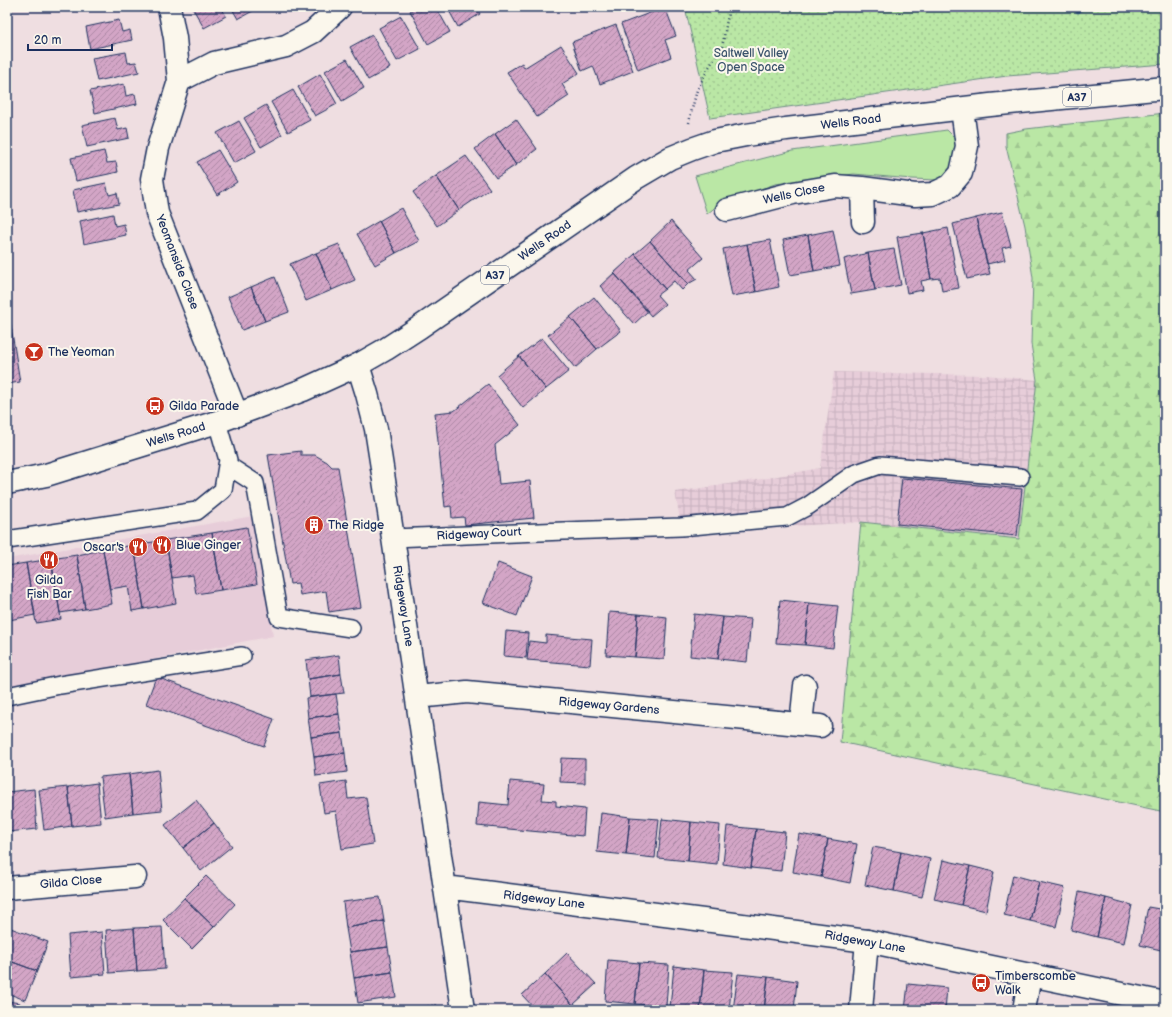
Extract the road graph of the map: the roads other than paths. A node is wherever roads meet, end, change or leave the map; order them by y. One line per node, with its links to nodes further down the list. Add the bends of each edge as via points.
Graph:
1 (169, 7): 3 (main road, Yeomanside Close)
2 (340, 7): 3 (main road, via 313,32 286,46 214,63)
3 (179, 81): 10 (main road, Yeomanside Close, via 158,148 152,179 157,213)
4 (1165, 88): 5 (main road, Wells Road / A37)
5 (962, 108): 6 (main road, Wells Close, via 967,146 961,173 950,186 933,194 915,195); 9 (main road, Wells Road / A37, via 731,138 670,158 636,178 420,327)
6 (862, 188): 7 (main road, Wells Close, via 834,186 793,193); 8 (main road)
7 (727, 210)
8 (863, 222)
9 (358, 365): 10 (main road, Wells Road / A37, via 303,390); 14 (main road, Ridgeway Lane, via 376,429)
10 (227, 418): 11 (lane); 13 (main road, Wells Road / A37, via 46,475)
11 (227, 464): 15 (lane, via 223,490 197,511); 16 (lane, via 255,483 279,617)
12 (1020, 477): 14 (lane, Ridgeway Court, via 880,465 854,474 808,506 787,517 681,527)
13 (7, 483)
14 (393, 538): 20 (main road, Ridgeway Lane)
15 (7, 540)
16 (351, 628)
17 (242, 656): 19 (lane)
18 (805, 686): 20 (main road, Ridgeway Gardens, via 810,725 467,692)
19 (7, 696)
20 (417, 697): 22 (main road, Ridgeway Lane)
21 (135, 877): 23 (main road, Gilda Close)
22 (445, 887): 24 (main road, Ridgeway Lane); 27 (main road)
23 (7, 888)
24 (867, 941): 25 (main road, Ridgeway Lane); 28 (main road)
25 (1030, 975): 26 (main road, Ridgeway Lane); 29 (main road)
26 (1165, 1003)
27 (462, 1006)
28 (861, 1010)
29 (1024, 1010)

